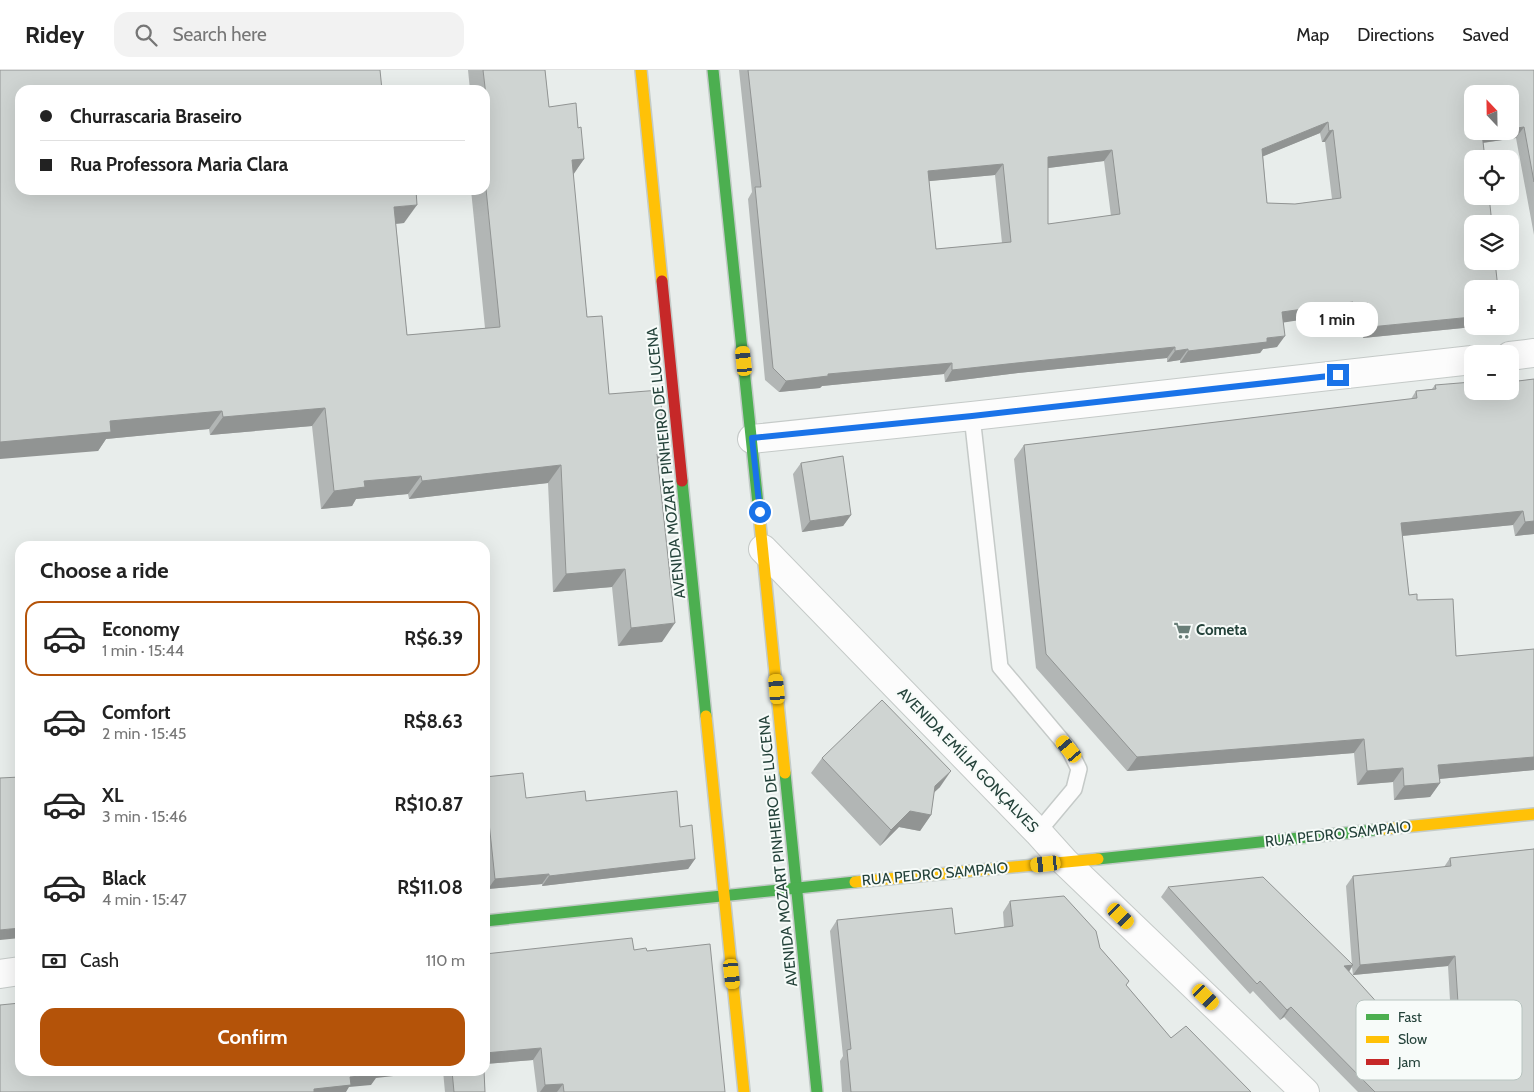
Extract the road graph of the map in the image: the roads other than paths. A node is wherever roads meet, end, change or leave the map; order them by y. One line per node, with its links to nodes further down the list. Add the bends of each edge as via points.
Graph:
1 (642, 70): 13 (main road, AVENIDA MOZART PINHEIRO DE LUCENA)
2 (713, 70): 7 (main road, AVENIDA MOZART PINHEIRO DE LUCENA)
3 (1534, 353): 4 (street)
4 (1519, 355)
5 (1464, 361): 6 (street)
6 (972, 416): 7 (street); 10 (lane, via 1000,668 1069,749 1078,769 1074,789)
7 (752, 438): 8 (main road, AVENIDA MOZART PINHEIRO DE LUCENA)
8 (763, 549): 10 (street, AVENIDA EMÍLIA GONÇALVES); 12 (main road, AVENIDA MOZART PINHEIRO DE LUCENA)
9 (1534, 814): 11 (main road, RUA PEDRO SAMPAIO)
10 (1038, 832): 11 (street, AVENIDA EMÍLIA GONÇALVES)
11 (1065, 862): 12 (main road, RUA PEDRO SAMPAIO); 19 (street, AVENIDA EMÍLIA GONÇALVES)
12 (796, 888): 13 (main road, RUA PEDRO SAMPAIO); 18 (main road, AVENIDA MOZART PINHEIRO DE LUCENA)
13 (724, 896): 14 (main road, RUA PEDRO SAMPAIO); 17 (main road, AVENIDA MOZART PINHEIRO DE LUCENA)
14 (490, 920)
15 (15, 972): 16 (street)
16 (0, 974)
17 (744, 1092)
18 (817, 1092)
19 (1305, 1092)

